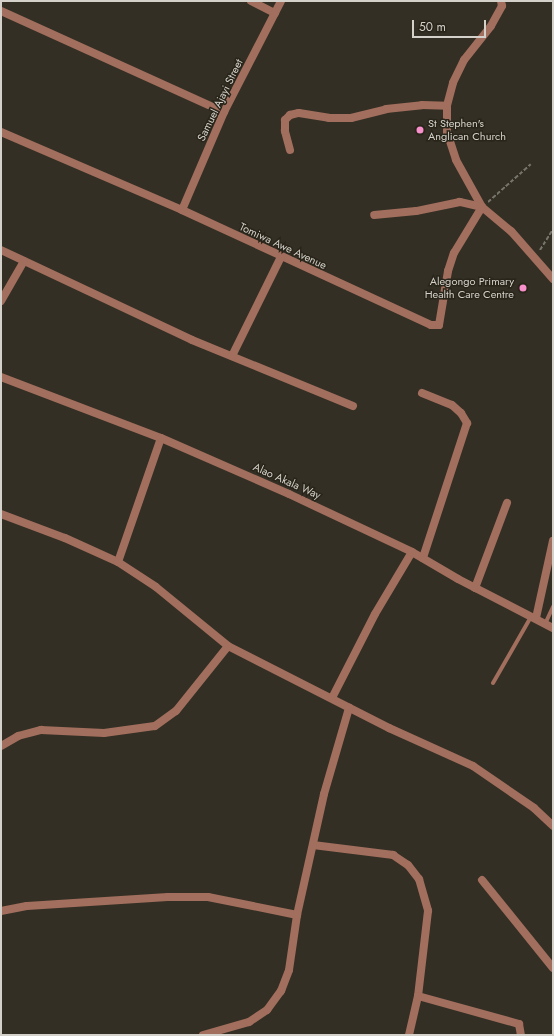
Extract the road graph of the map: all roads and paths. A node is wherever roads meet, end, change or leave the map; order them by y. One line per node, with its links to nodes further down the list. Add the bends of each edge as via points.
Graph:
1 (251, 1): 5 (street)
2 (281, 1): 5 (street, Samuel Ajayi Street)
3 (501, 1): 6 (street, via 502,6 491,26 464,60 453,83)
4 (1, 11): 7 (street)
5 (275, 13): 7 (street, Samuel Ajayi Street)
6 (448, 106): 9 (street, via 422,105 386,109 351,118 329,118 299,113 290,115 285,120 285,125); 11 (street, via 447,132 456,160)
7 (224, 112): 12 (street, Samuel Ajayi Street)
8 (1, 132): 12 (street, Tomiwa Awe Avenue)
9 (290, 150)
10 (531, 164): 11 (path)
11 (482, 207): 13 (street, via 460,202 416,211); 16 (street, Tomiwa Awe Avenue, via 454,253 448,271 441,320 436,326); 17 (street, via 511,232)
12 (182, 210): 16 (street, Tomiwa Awe Avenue)
13 (374, 214)
14 (553, 229): 17 (path)
15 (1, 250): 18 (street)
16 (281, 257): 21 (street)
17 (535, 258): 19 (street)
18 (24, 261): 20 (street); 21 (street, via 192,340)
19 (553, 278)
20 (1, 301)
21 (232, 356): 24 (street)
22 (1, 377): 25 (street, Alao Akala Way)
23 (422, 393): 30 (street, via 452,405 467,423)
24 (353, 406)
25 (161, 438): 29 (street, Alao Akala Way); 31 (street)
26 (507, 503): 32 (street)
27 (1, 514): 31 (street, via 65,538)
28 (553, 541): 34 (street)
29 (412, 552): 30 (street, Alao Akala Way); 38 (street, via 375,614)
30 (423, 558): 32 (street, Alao Akala Way)
31 (118, 562): 36 (street, via 156,587)
32 (475, 588): 34 (street, Alao Akala Way)
33 (553, 608): 35 (lane)
34 (534, 617): 35 (street, Alao Akala Way); 37 (lane)
35 (549, 626)
36 (228, 646): 38 (street); 40 (street, via 176,711 154,726 104,733 41,730 18,736)
37 (493, 683)
38 (332, 698): 39 (street)
39 (349, 708): 41 (street, via 473,766 528,804); 42 (street, via 324,794)
40 (1, 746)
41 (553, 826)
42 (313, 845): 45 (street); 47 (street, via 393,855 408,865 419,879 428,911)
43 (482, 880): 46 (street)
44 (1, 910): 45 (street, via 26,906 200,897)
45 (297, 915): 48 (street, via 289,970 281,991 267,1010)
46 (553, 968)
47 (418, 996): 50 (street); 51 (street, via 519,1024)
48 (232, 1032): 49 (street)
49 (203, 1035)
50 (409, 1035)
51 (521, 1035)

